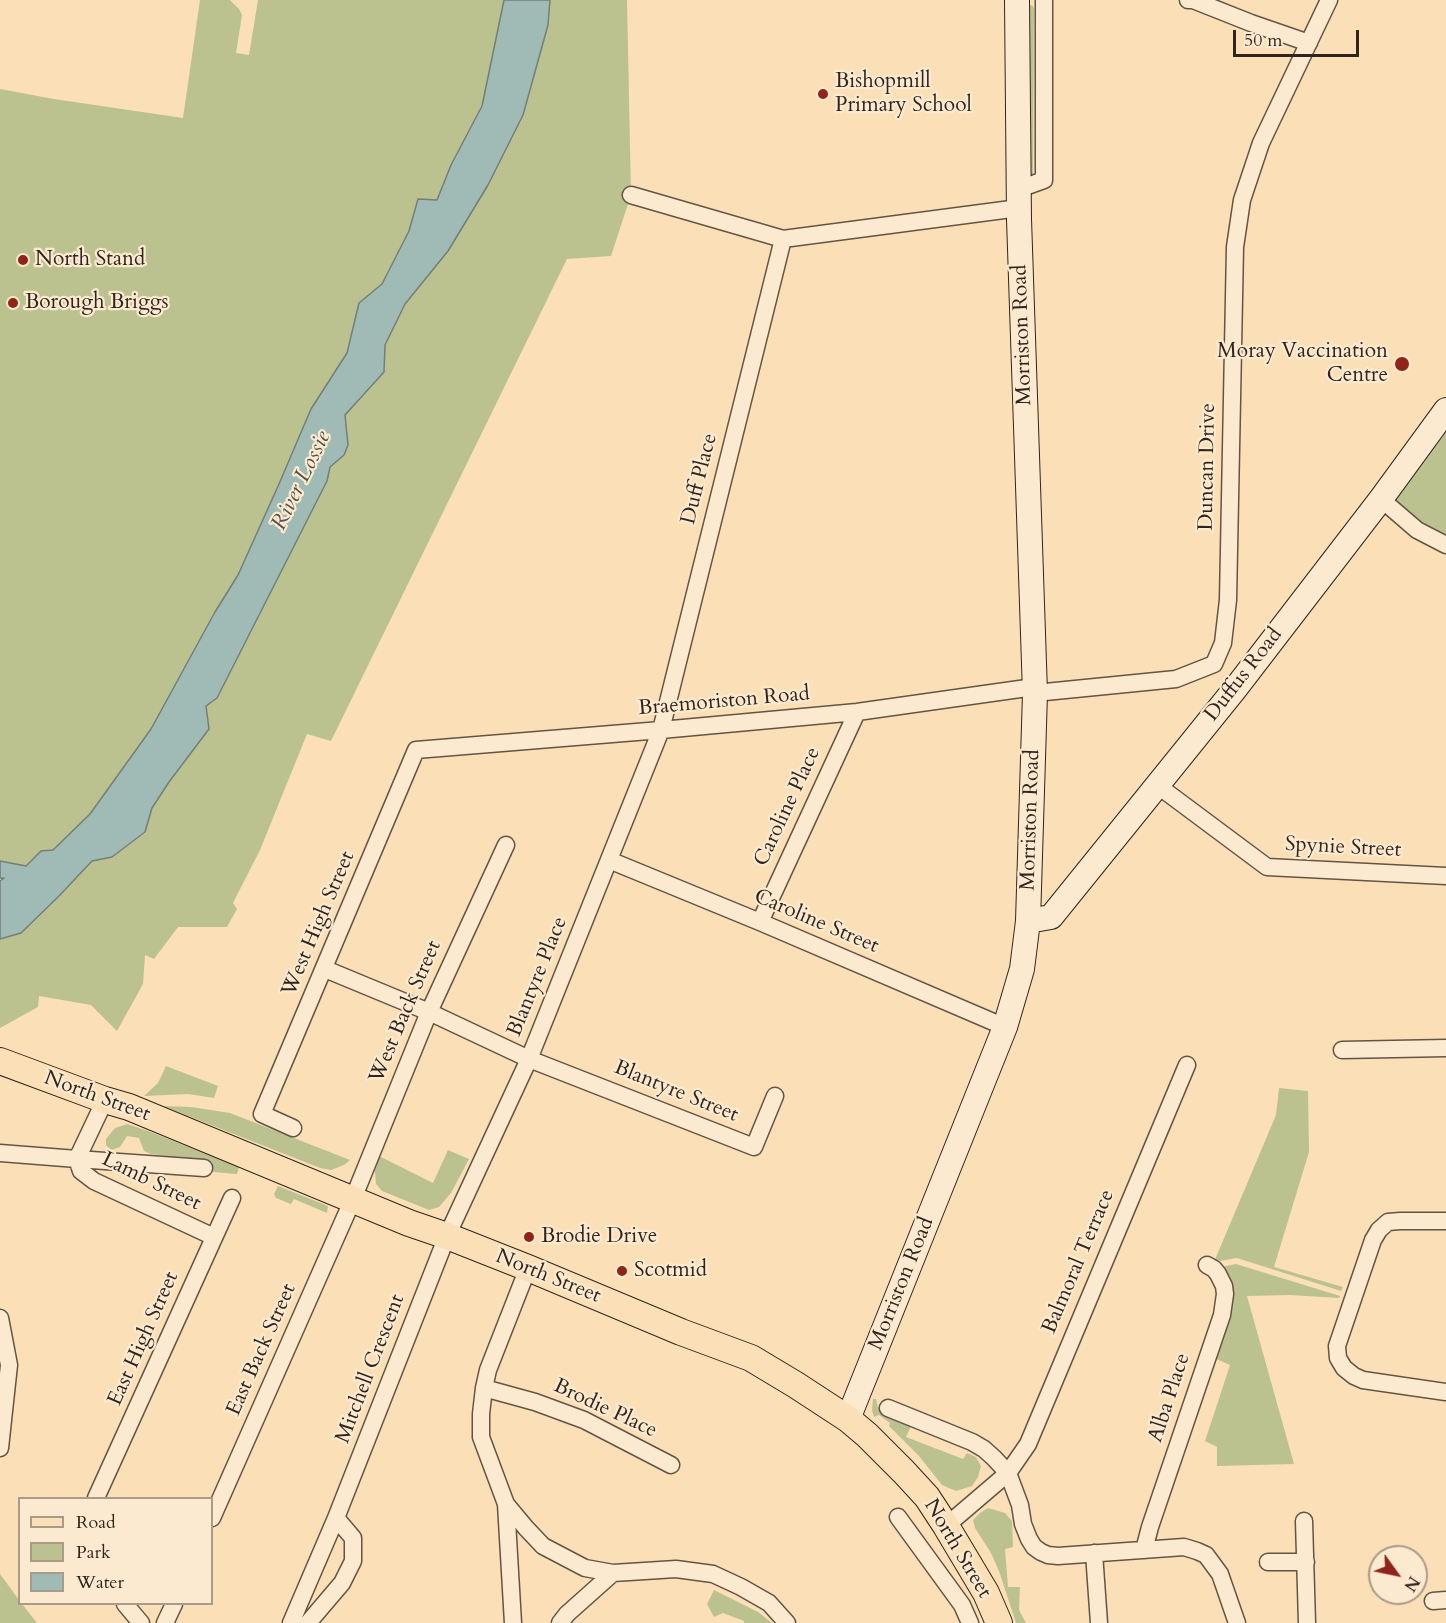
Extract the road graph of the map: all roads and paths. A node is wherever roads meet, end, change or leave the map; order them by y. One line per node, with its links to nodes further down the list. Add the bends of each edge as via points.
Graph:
1 (1017, 0): 8 (main road, Morriston Road)
2 (1044, 0): 8 (street, via 1044,180)
3 (1188, 0): 4 (street)
4 (1193, 0): 6 (street)
5 (1329, 0): 6 (street, Duncan Drive)
6 (1309, 43): 13 (street, Duncan Drive, via 1261,143 1244,194 1235,247 1228,600 1223,643)
7 (631, 195): 9 (street)
8 (1019, 199): 9 (street); 14 (main road, Morriston Road)
9 (783, 239): 16 (street, Duff Place)
10 (1446, 410): 11 (main road, Duffus Road)
11 (1381, 499): 12 (street, via 1417,530); 18 (main road, Duffus Road)
12 (1446, 545)
13 (1214, 664): 14 (street, Braemoriston Road, via 1176,679)
14 (1035, 690): 15 (street, Braemoriston Road); 22 (main road, Morriston Road)
15 (857, 712): 16 (street, Braemoriston Road); 23 (street, Caroline Place)
16 (661, 730): 17 (street, Braemoriston Road); 20 (street, Blantyre Place)
17 (417, 750): 24 (street, West High Street)
18 (1157, 785): 21 (street, Spynie Street, via 1267,867); 22 (main road, Duffus Road, via 1051,917)
19 (506, 845): 25 (street, West Back Street)
20 (609, 860): 23 (street, Caroline Street); 29 (street, Blantyre Place)
21 (1446, 876)
22 (1028, 921): 26 (main road, Morriston Road, via 1022,969)
23 (760, 922): 26 (street, Caroline Street)
24 (325, 969): 25 (street); 34 (street, West High Street, via 262,1114)
25 (429, 1012): 29 (street); 39 (street, West Back Street)
26 (1005, 1027): 49 (main road, Morriston Road)
27 (1446, 1048): 28 (street)
28 (1342, 1050)
29 (530, 1059): 32 (street, Blantyre Street, via 754,1148); 41 (street, Blantyre Place)
30 (0, 1061): 33 (main road, North Street)
31 (1187, 1065): 52 (street, Balmoral Terrace, via 1028,1444)
32 (776, 1096)
33 (105, 1100): 36 (street); 39 (main road, North Street)
34 (293, 1128)
35 (0, 1152): 36 (street)
36 (77, 1159): 37 (street); 42 (street, Lamb Street, via 81,1171 94,1181)
37 (204, 1168)
38 (232, 1198): 42 (street, East High Street)
39 (353, 1199): 41 (main road, North Street); 55 (street, East Back Street)
40 (1446, 1221): 47 (street, via 1388,1222 1379,1230 1337,1346 1344,1368 1363,1380)
41 (447, 1236): 44 (main road, North Street); 57 (street, Mitchell Crescent)
42 (214, 1237): 53 (street, East High Street)
43 (1207, 1265): 60 (street, Alba Place, via 1224,1286 1221,1315)
44 (528, 1268): 46 (street); 49 (main road, North Street, via 751,1358)
45 (0, 1318): 50 (street, via 9,1365)
46 (484, 1388): 51 (street, Brodie Place, via 584,1420); 54 (street, via 481,1437)
47 (1446, 1392)
48 (888, 1408): 52 (street, via 972,1442)
49 (848, 1419): 59 (main road, North Street, via 927,1497)
50 (0, 1448)
51 (671, 1465)
52 (1008, 1473): 59 (street, Balmoral Terrace); 61 (street, via 1034,1547 1048,1555)
53 (96, 1497)
54 (506, 1504): 64 (street, via 543,1546 585,1568); 71 (street)
55 (213, 1516)
56 (898, 1517): 74 (street, via 962,1605)
57 (336, 1518): 69 (street, Mitchell Crescent); 70 (street, via 353,1538 354,1562 342,1583)
58 (1304, 1521): 63 (street)
59 (946, 1526): 75 (main road, North Street)
60 (1144, 1550): 61 (street); 77 (street, via 1184,1547 1206,1555 1220,1574)
61 (1094, 1553): 76 (street)
62 (1268, 1562): 63 (street)
63 (1306, 1562): 78 (street)
64 (613, 1573): 72 (street); 73 (street, via 676,1569 713,1574 769,1603)
65 (126, 1605): 67 (street)
66 (174, 1605): 68 (street)
67 (141, 1623)
68 (165, 1623)
69 (291, 1623)
70 (308, 1623)
71 (513, 1623)
72 (560, 1623)
73 (787, 1623)
74 (970, 1623)
75 (999, 1623)
76 (1099, 1623)
77 (1237, 1623)
78 (1307, 1623)

